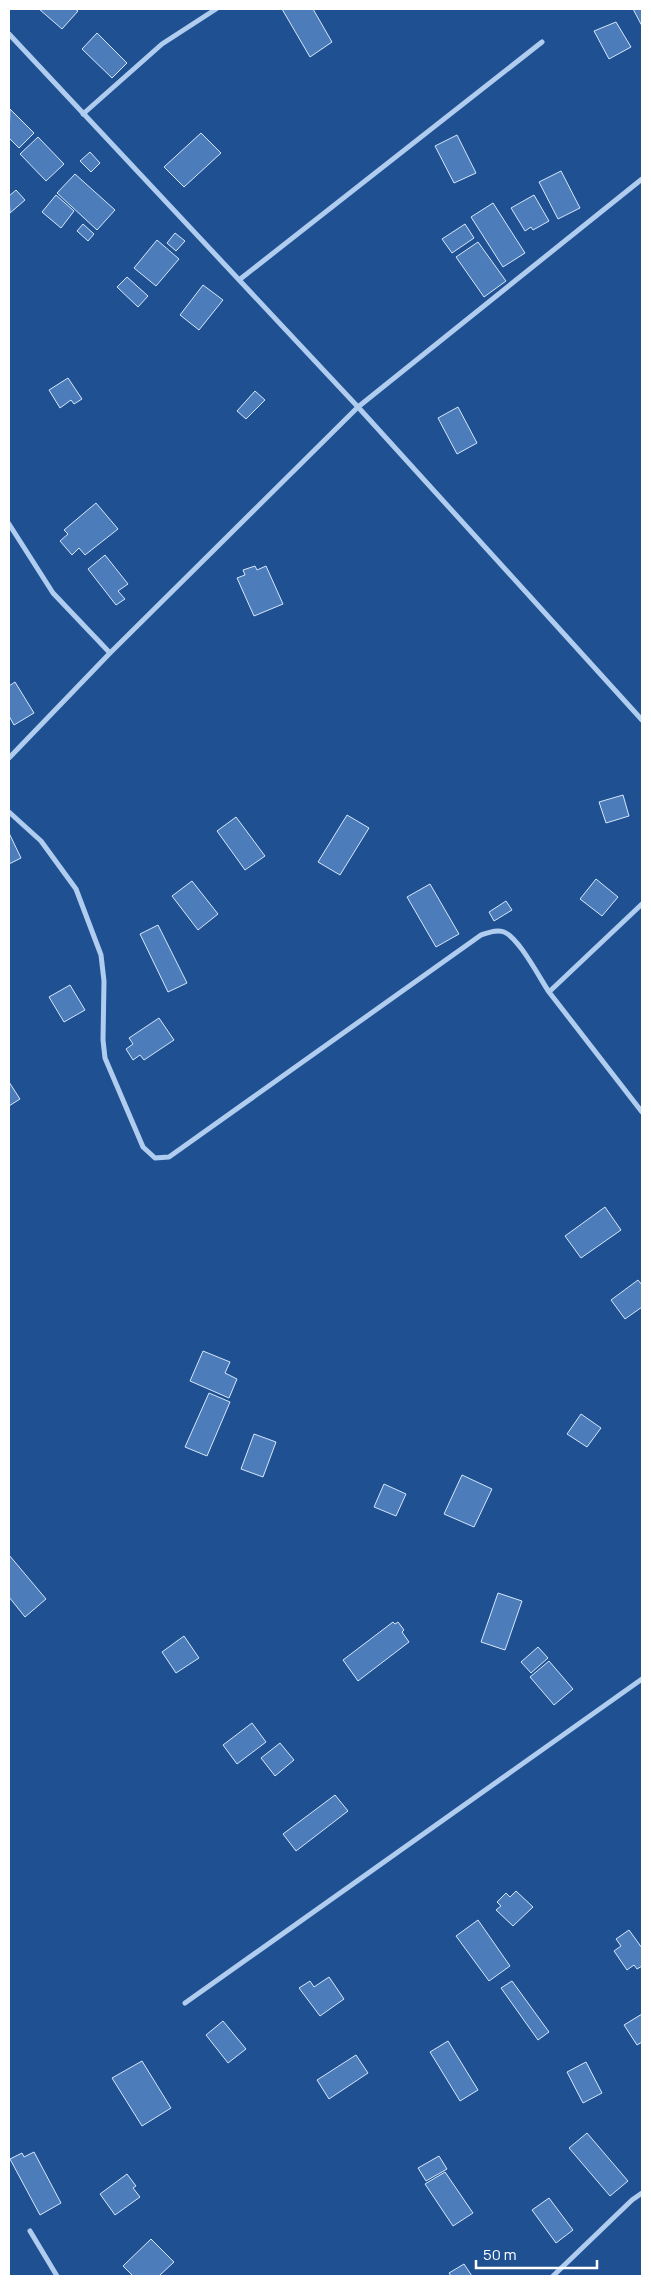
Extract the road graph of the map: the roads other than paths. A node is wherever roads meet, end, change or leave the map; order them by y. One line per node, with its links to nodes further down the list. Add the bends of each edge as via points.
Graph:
1 (216, 9): 4 (street, via 162,44)
2 (9, 34): 4 (street)
3 (542, 42): 6 (street)
4 (84, 114): 6 (street)
5 (642, 179): 7 (street)
6 (239, 280): 7 (street)
7 (358, 406): 9 (street); 10 (street)
8 (9, 524): 9 (street, via 53,593)
9 (110, 653): 11 (street)
10 (642, 720)
11 (9, 758)
12 (9, 812): 14 (street, via 41,841 76,889 101,955 105,1058 143,1147 155,1158 169,1157 480,935 495,931 513,939)
13 (642, 904): 14 (street)
14 (549, 992): 15 (street)
15 (642, 1112)
16 (642, 1679): 17 (street)
17 (185, 2003)
18 (642, 2193): 21 (street)
19 (30, 2231): 20 (street)
20 (57, 2276)
21 (553, 2276)

